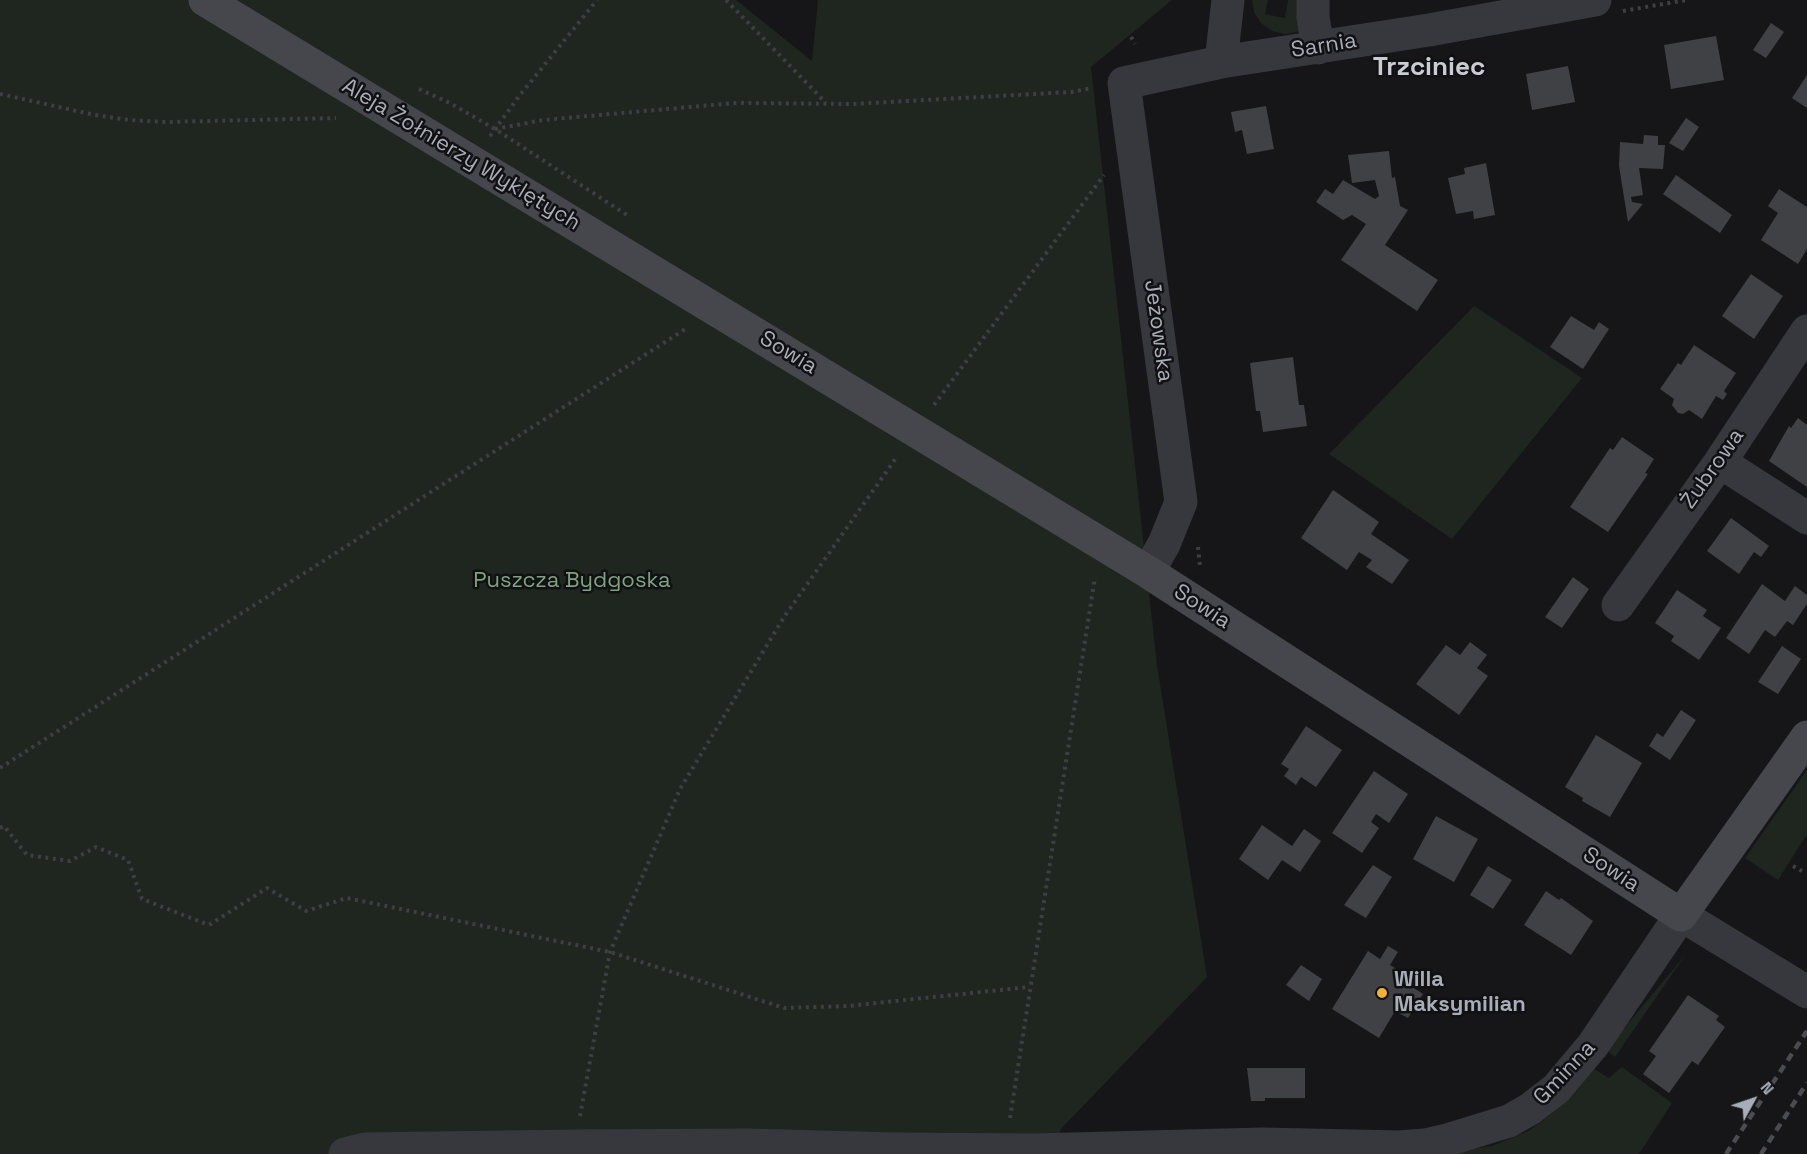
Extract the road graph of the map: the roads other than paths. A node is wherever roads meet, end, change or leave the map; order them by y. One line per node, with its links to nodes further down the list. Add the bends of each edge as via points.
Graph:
1 (205, 0): 8 (street, Aleja Żołnierzy Wyklętych)
2 (1228, 0): 6 (street)
3 (1313, 0): 5 (street)
4 (1603, 6): 5 (street, Sarnia)
5 (1318, 48): 6 (street, Sarnia)
6 (1221, 62): 7 (street, Sarnia)
7 (1124, 83): 12 (street, Jeżowska, via 1181,502)
8 (716, 310): 12 (street, Sowia)
9 (1807, 331): 10 (street, Żubrowa)
10 (1720, 462): 11 (street); 13 (street, Żubrowa)
11 (1807, 518)
12 (1148, 572): 15 (street, Sowia)
13 (1618, 605)
14 (1807, 737): 15 (street, Gminna)
15 (1681, 915): 16 (street); 17 (street, Gminna, via 1593,1045 1547,1096 1509,1121 1447,1140 1400,1147 1263,1144 1005,1150 575,1146 365,1149)
16 (1807, 992)
17 (345, 1154)

